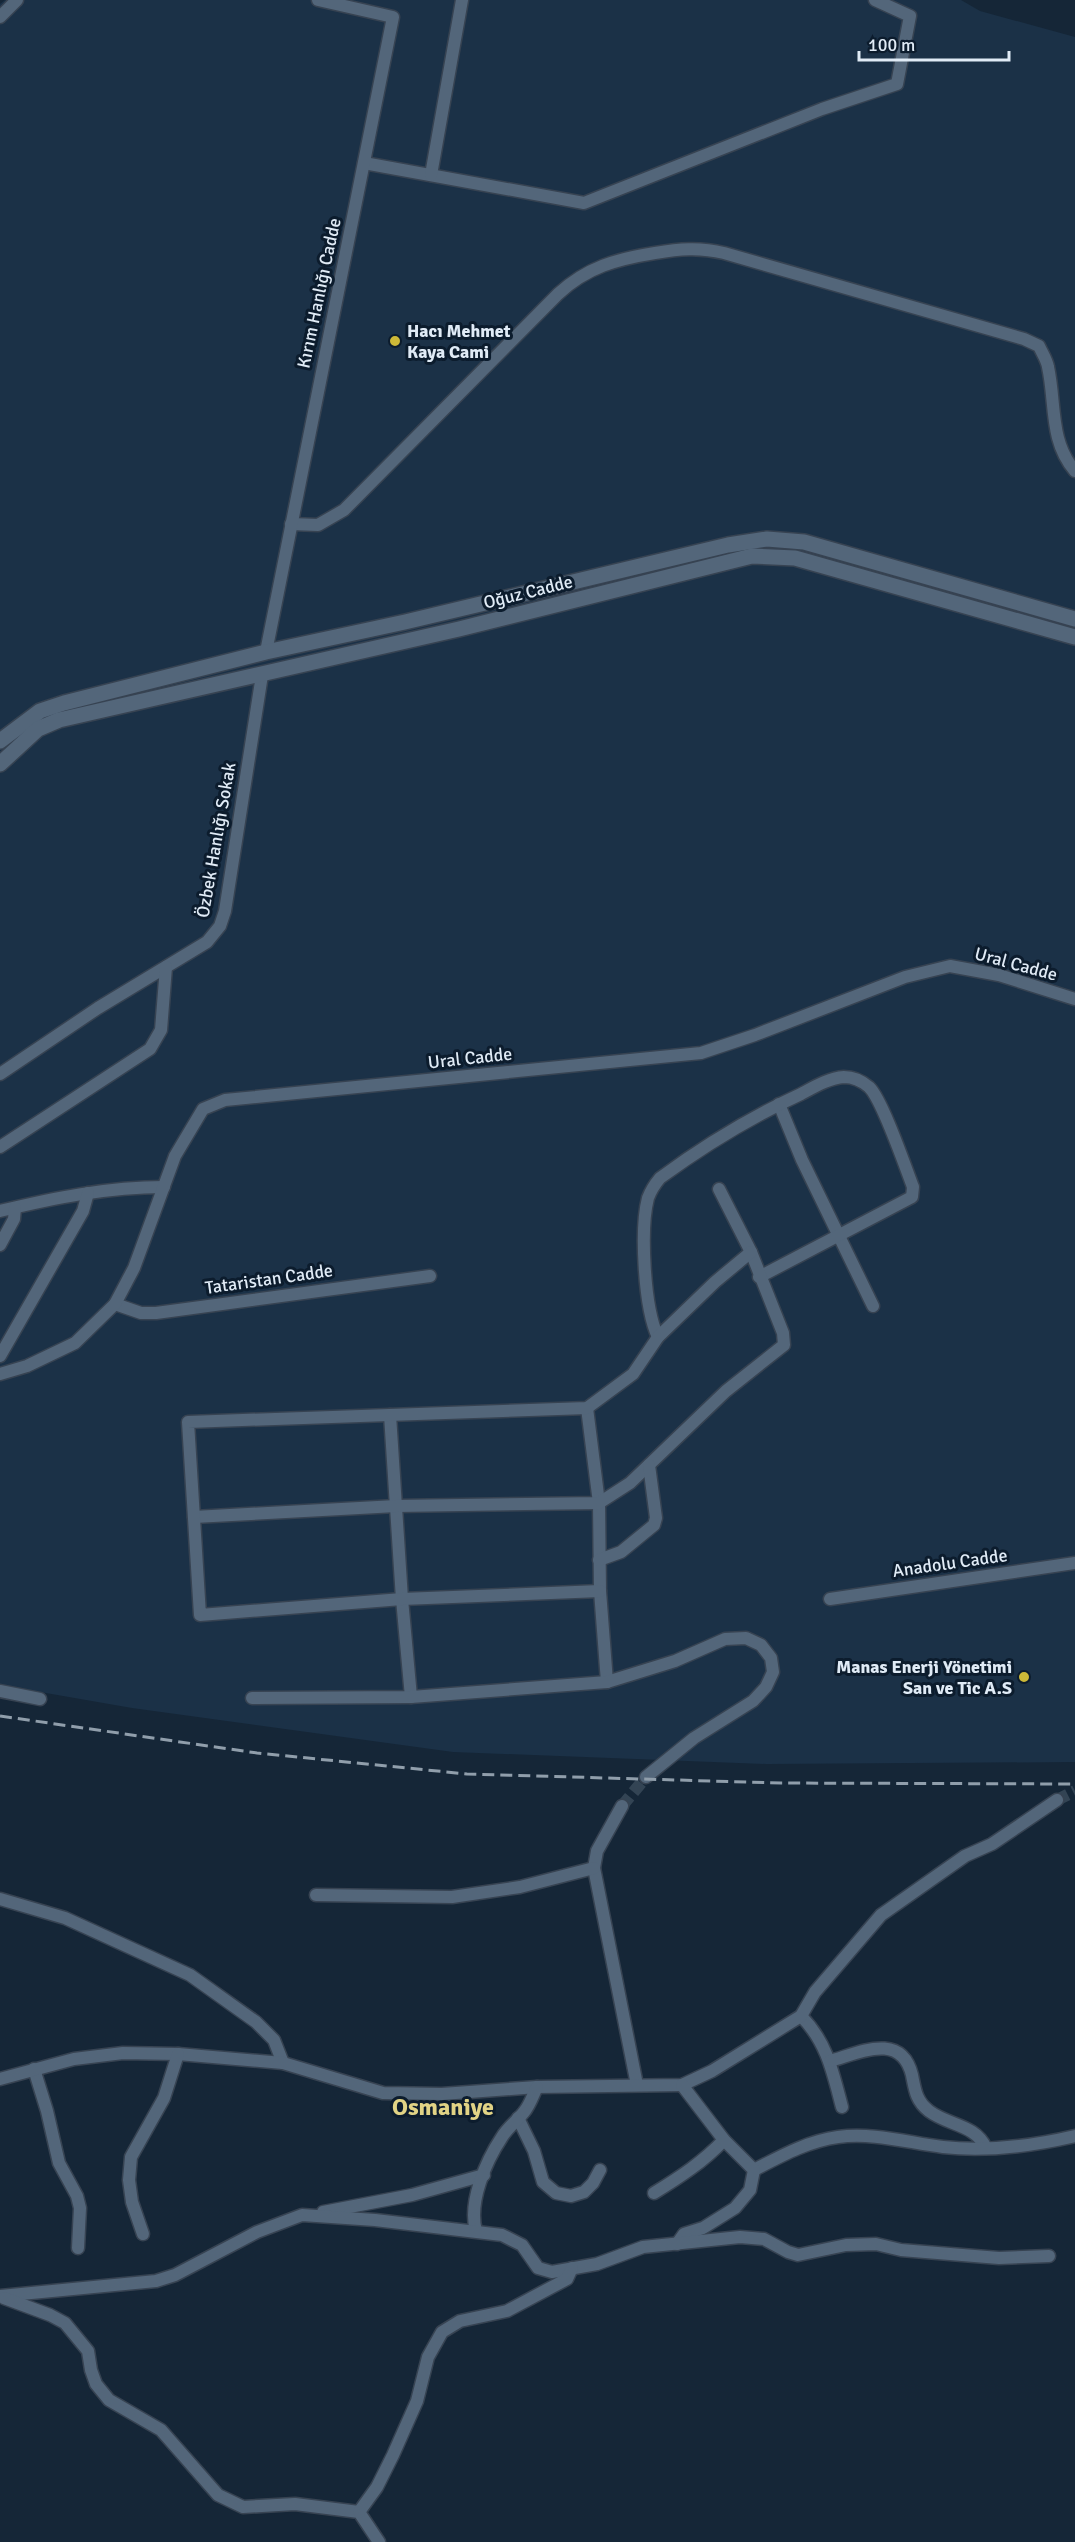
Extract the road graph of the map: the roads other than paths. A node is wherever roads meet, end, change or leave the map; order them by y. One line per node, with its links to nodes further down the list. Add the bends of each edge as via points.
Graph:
1 (17, 0): 5 (street)
2 (318, 0): 6 (street, Kırım Hanlığı Cadde, via 393,18)
3 (462, 0): 7 (street)
4 (875, 0): 7 (street, via 910,16 897,84 822,109 584,203)
5 (0, 17)
6 (364, 163): 7 (street); 9 (street, Kırım Hanlığı Cadde)
7 (431, 175)
8 (1075, 471): 9 (street, via 1056,437 1048,364 1039,346 724,253 687,248 618,259 578,276 344,510 318,525)
9 (291, 524): 12 (street, Kırım Hanlığı Cadde)
10 (1075, 619): 12 (street, Oğuz Cadde, via 804,543 767,539)
11 (1075, 637): 13 (street, Oğuz Cadde, via 795,558 752,556)
12 (266, 652): 13 (street); 14 (street, Oğuz Cadde, via 39,711)
13 (262, 675): 15 (street, Oğuz Cadde, via 59,720 38,729); 16 (street, Özbek Hanlığı Sokak, via 223,919 207,942)
14 (0, 741)
15 (0, 764)
16 (166, 967): 18 (street, Özbek Hanlığı Sokak); 20 (street, via 161,1030 150,1048)
17 (1075, 999): 21 (street, Ural Cadde, via 999,975 950,966 905,976 701,1053 225,1100 203,1109 175,1156)
18 (0, 1074)
19 (779, 1104): 26 (street); 26 (street, via 841,1077 868,1086 880,1106 913,1193 909,1199); 33 (street, via 670,1170 652,1188 645,1245 649,1312)
20 (0, 1147)
21 (164, 1187): 23 (street); 31 (street, Ural Cadde, via 134,1268)
22 (719, 1189): 28 (street)
23 (88, 1193): 24 (street); 34 (street, via 83,1211)
24 (15, 1208): 25 (street); 27 (street, via 14,1219)
25 (0, 1211)
26 (838, 1234): 30 (street); 32 (street)
27 (0, 1245)
28 (751, 1252): 30 (street); 33 (street)
29 (430, 1276): 31 (street, Tataristan Cadde, via 156,1313 141,1313)
30 (759, 1277): 38 (street, via 783,1333 784,1345 726,1391)
31 (115, 1304): 35 (street, Ural Cadde, via 75,1343)
32 (873, 1306)
33 (658, 1337): 36 (street, via 633,1374)
34 (0, 1356)
35 (0, 1374)
36 (587, 1408): 37 (street); 39 (street)
37 (390, 1415): 40 (street); 41 (street, via 188,1422)
38 (650, 1465): 39 (street); 42 (street, via 654,1525 621,1552)
39 (599, 1503): 40 (street); 42 (street)
40 (396, 1506): 41 (street); 45 (street)
41 (194, 1517): 45 (street, via 200,1616)
42 (599, 1560): 44 (street)
43 (1075, 1563): 46 (street, Anadolu Cadde)
44 (600, 1591): 45 (street); 47 (street)
45 (402, 1599): 49 (street)
46 (830, 1599)
47 (607, 1682): 49 (street); 52 (street, via 675,1661 725,1639 746,1638 761,1645 771,1658 773,1672 766,1688 753,1701 694,1738)
48 (0, 1691): 51 (street)
49 (411, 1697): 50 (street)
50 (252, 1698)
51 (40, 1699)
52 (646, 1777)
53 (1057, 1800): 58 (street, via 992,1844 965,1856 881,1916 815,1992)
54 (622, 1806): 55 (street, via 597,1851)
55 (594, 1868): 56 (street, via 520,1887 453,1897); 64 (street)
56 (316, 1895)
57 (0, 1899): 61 (street, via 65,1918 190,1975 256,2022 274,2040)
58 (801, 2016): 60 (street, via 822,2043); 65 (street)
59 (178, 2054): 61 (street); 62 (street, via 123,2053); 78 (street, via 164,2098 131,2157 132,2202)
60 (830, 2061): 67 (street); 71 (street, via 876,2048 897,2052 909,2068 921,2103 939,2117 974,2133)
61 (283, 2063): 66 (street, via 383,2092 442,2094)
62 (34, 2069): 63 (street); 80 (street, via 59,2163 80,2208)
63 (0, 2079)
64 (637, 2085): 65 (street); 66 (street)
65 (682, 2085): 70 (street)
66 (537, 2087): 68 (street)
67 (842, 2107)
68 (518, 2118): 72 (street, via 543,2182 555,2193 571,2196 584,2192); 74 (street, via 500,2140)
69 (1075, 2136): 71 (street)
70 (724, 2140): 73 (street); 75 (street, via 690,2171)
71 (986, 2148): 73 (street, via 945,2147 857,2135 795,2148)
72 (600, 2170)
73 (754, 2170): 79 (street, via 750,2190 735,2208 703,2228 684,2234)
74 (484, 2175): 76 (street, via 412,2195 327,2210); 77 (street, via 474,2207)
75 (654, 2193)
76 (320, 2215): 77 (street); 83 (street, via 302,2215 277,2223 156,2281)
77 (476, 2230): 82 (street, via 513,2239 544,2271)
78 (143, 2234)
79 (677, 2244): 81 (street, via 755,2237 798,2254 876,2244 901,2250 999,2258); 82 (street, via 643,2247 597,2264)
80 (78, 2248)
81 (1048, 2256)
82 (572, 2268): 84 (street, via 567,2279 507,2310 460,2321 442,2332 428,2356 417,2402 393,2455)
83 (0, 2296): 84 (street, via 65,2323 88,2351 96,2384 109,2400 161,2430 218,2495 243,2507 296,2504)
84 (359, 2512): 85 (street)
85 (379, 2542)

